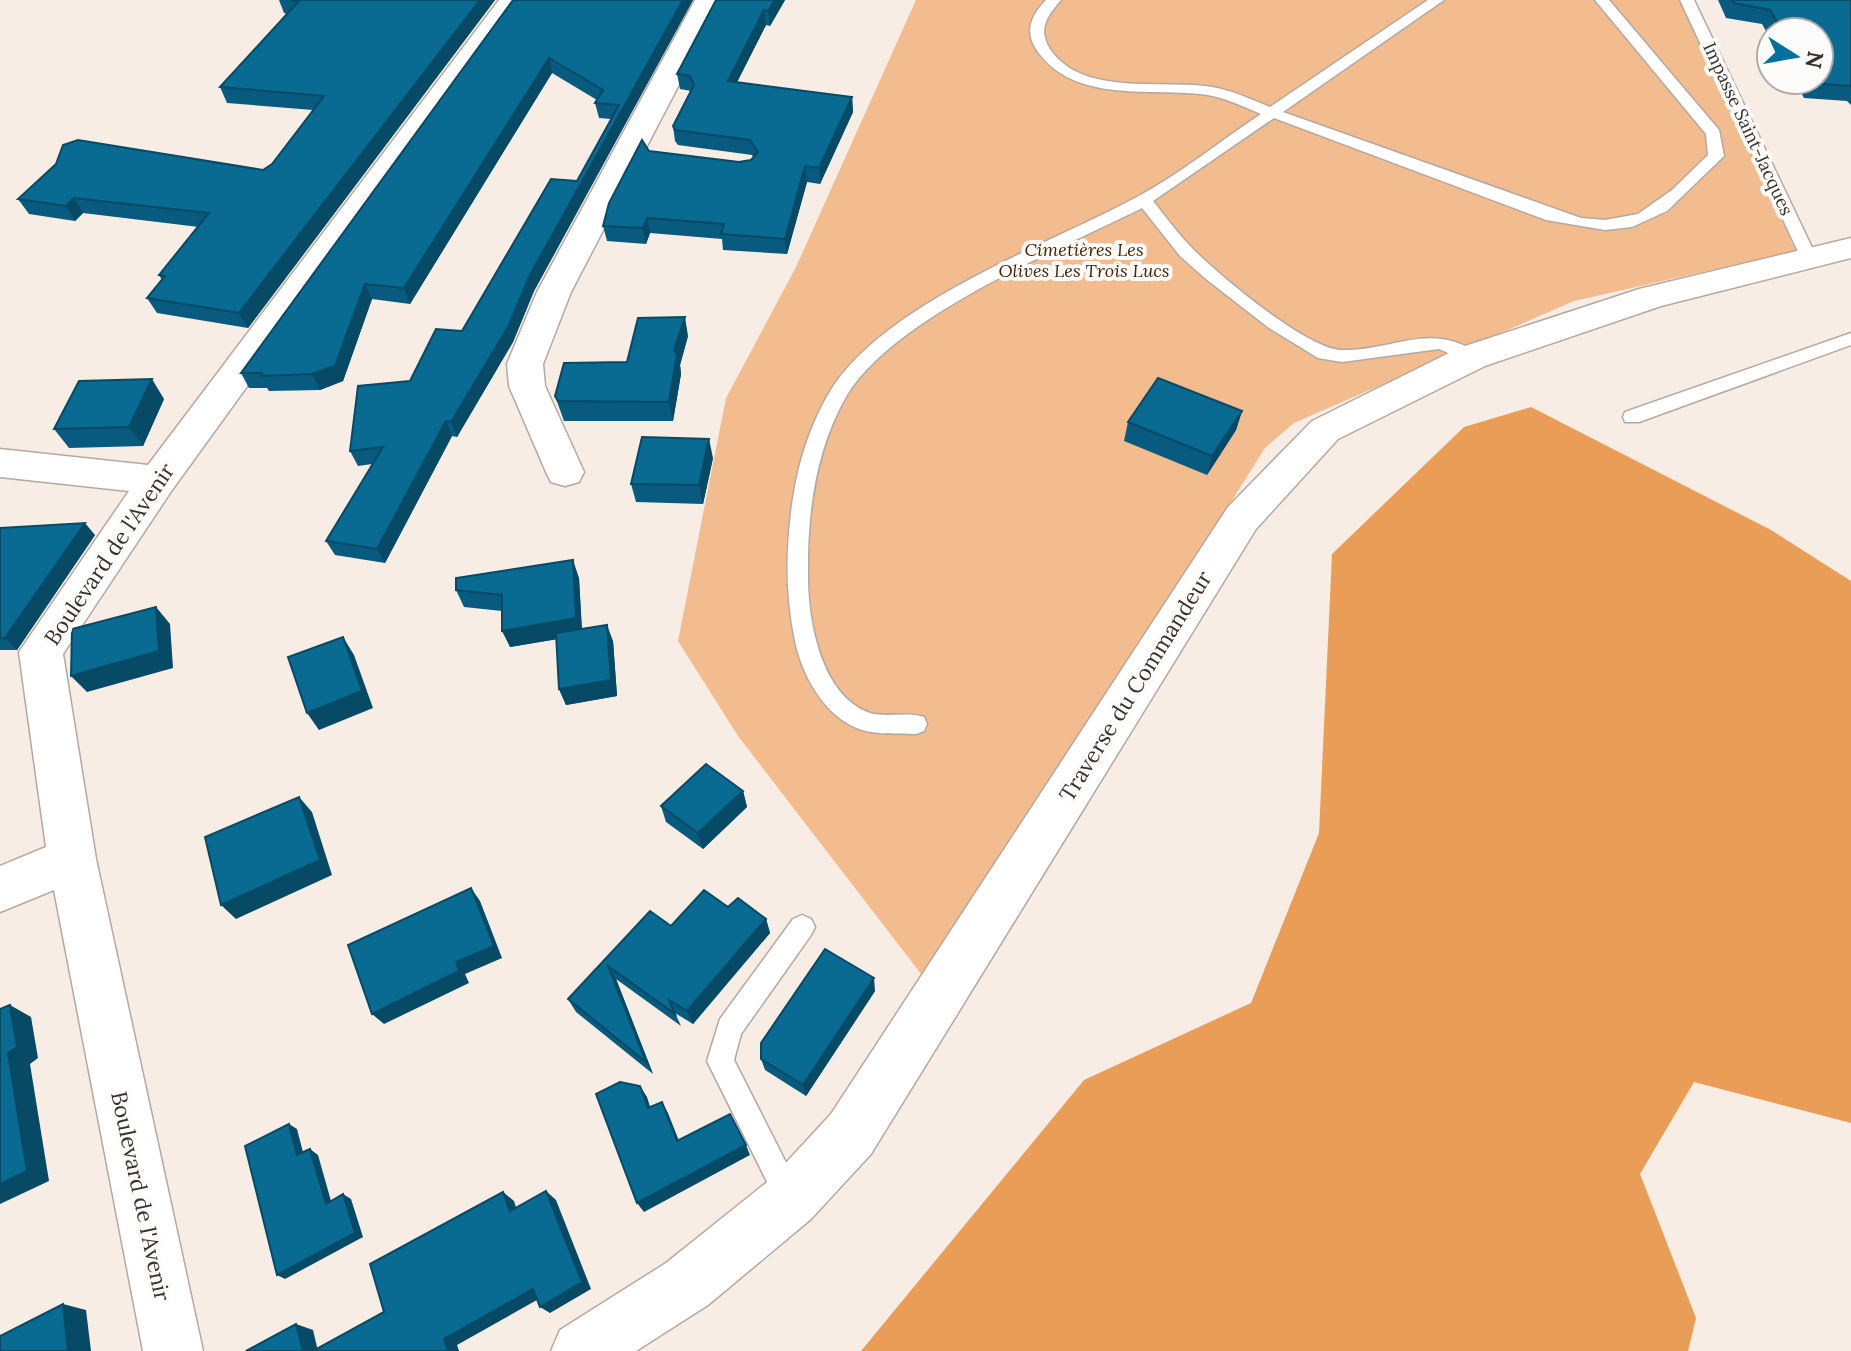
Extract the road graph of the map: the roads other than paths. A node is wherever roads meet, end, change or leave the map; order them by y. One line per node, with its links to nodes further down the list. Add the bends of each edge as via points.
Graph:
1 (513, 0): 17 (street, Boulevard de l'Avenir)
2 (709, 0): 16 (street, via 554,292 525,364 527,386)
3 (730, 0): 9 (street, via 657,141)
4 (1054, 0): 8 (lane, via 1038,20 1036,34 1061,68 1112,86 1216,92)
5 (1437, 0): 8 (lane)
6 (1602, 0): 8 (lane, via 1695,107 1718,145 1710,162 1645,219 1632,224 1595,226 1552,216)
7 (1687, 0): 11 (lane, Impasse Saint-Jacques)
8 (1274, 113): 10 (lane)
9 (661, 149)
10 (1144, 200): 13 (lane, via 1188,255 1320,353 1365,356 1424,342 1463,349); 18 (lane, via 975,285 882,346 840,390 815,440 800,499 797,606 806,654 846,711 892,728)
11 (1830, 253): 13 (street, Traverse du Commandeur, via 1651,297)
12 (1851, 339): 14 (lane)
13 (1472, 357): 22 (street, Traverse du Commandeur, via 1325,430 1242,518 851,1134)
14 (1632, 417)
15 (0, 463): 17 (street)
16 (565, 472)
17 (158, 480): 19 (street, Boulevard de l'Avenir, via 41,652)
18 (916, 724)
19 (72, 859): 20 (street); 23 (street, Boulevard de l'Avenir)
20 (0, 889)
21 (802, 927): 22 (lane, via 729,1028 720,1061)
22 (791, 1199): 24 (street, Traverse du Commandeur, via 687,1284)
23 (173, 1351)
24 (581, 1351)

